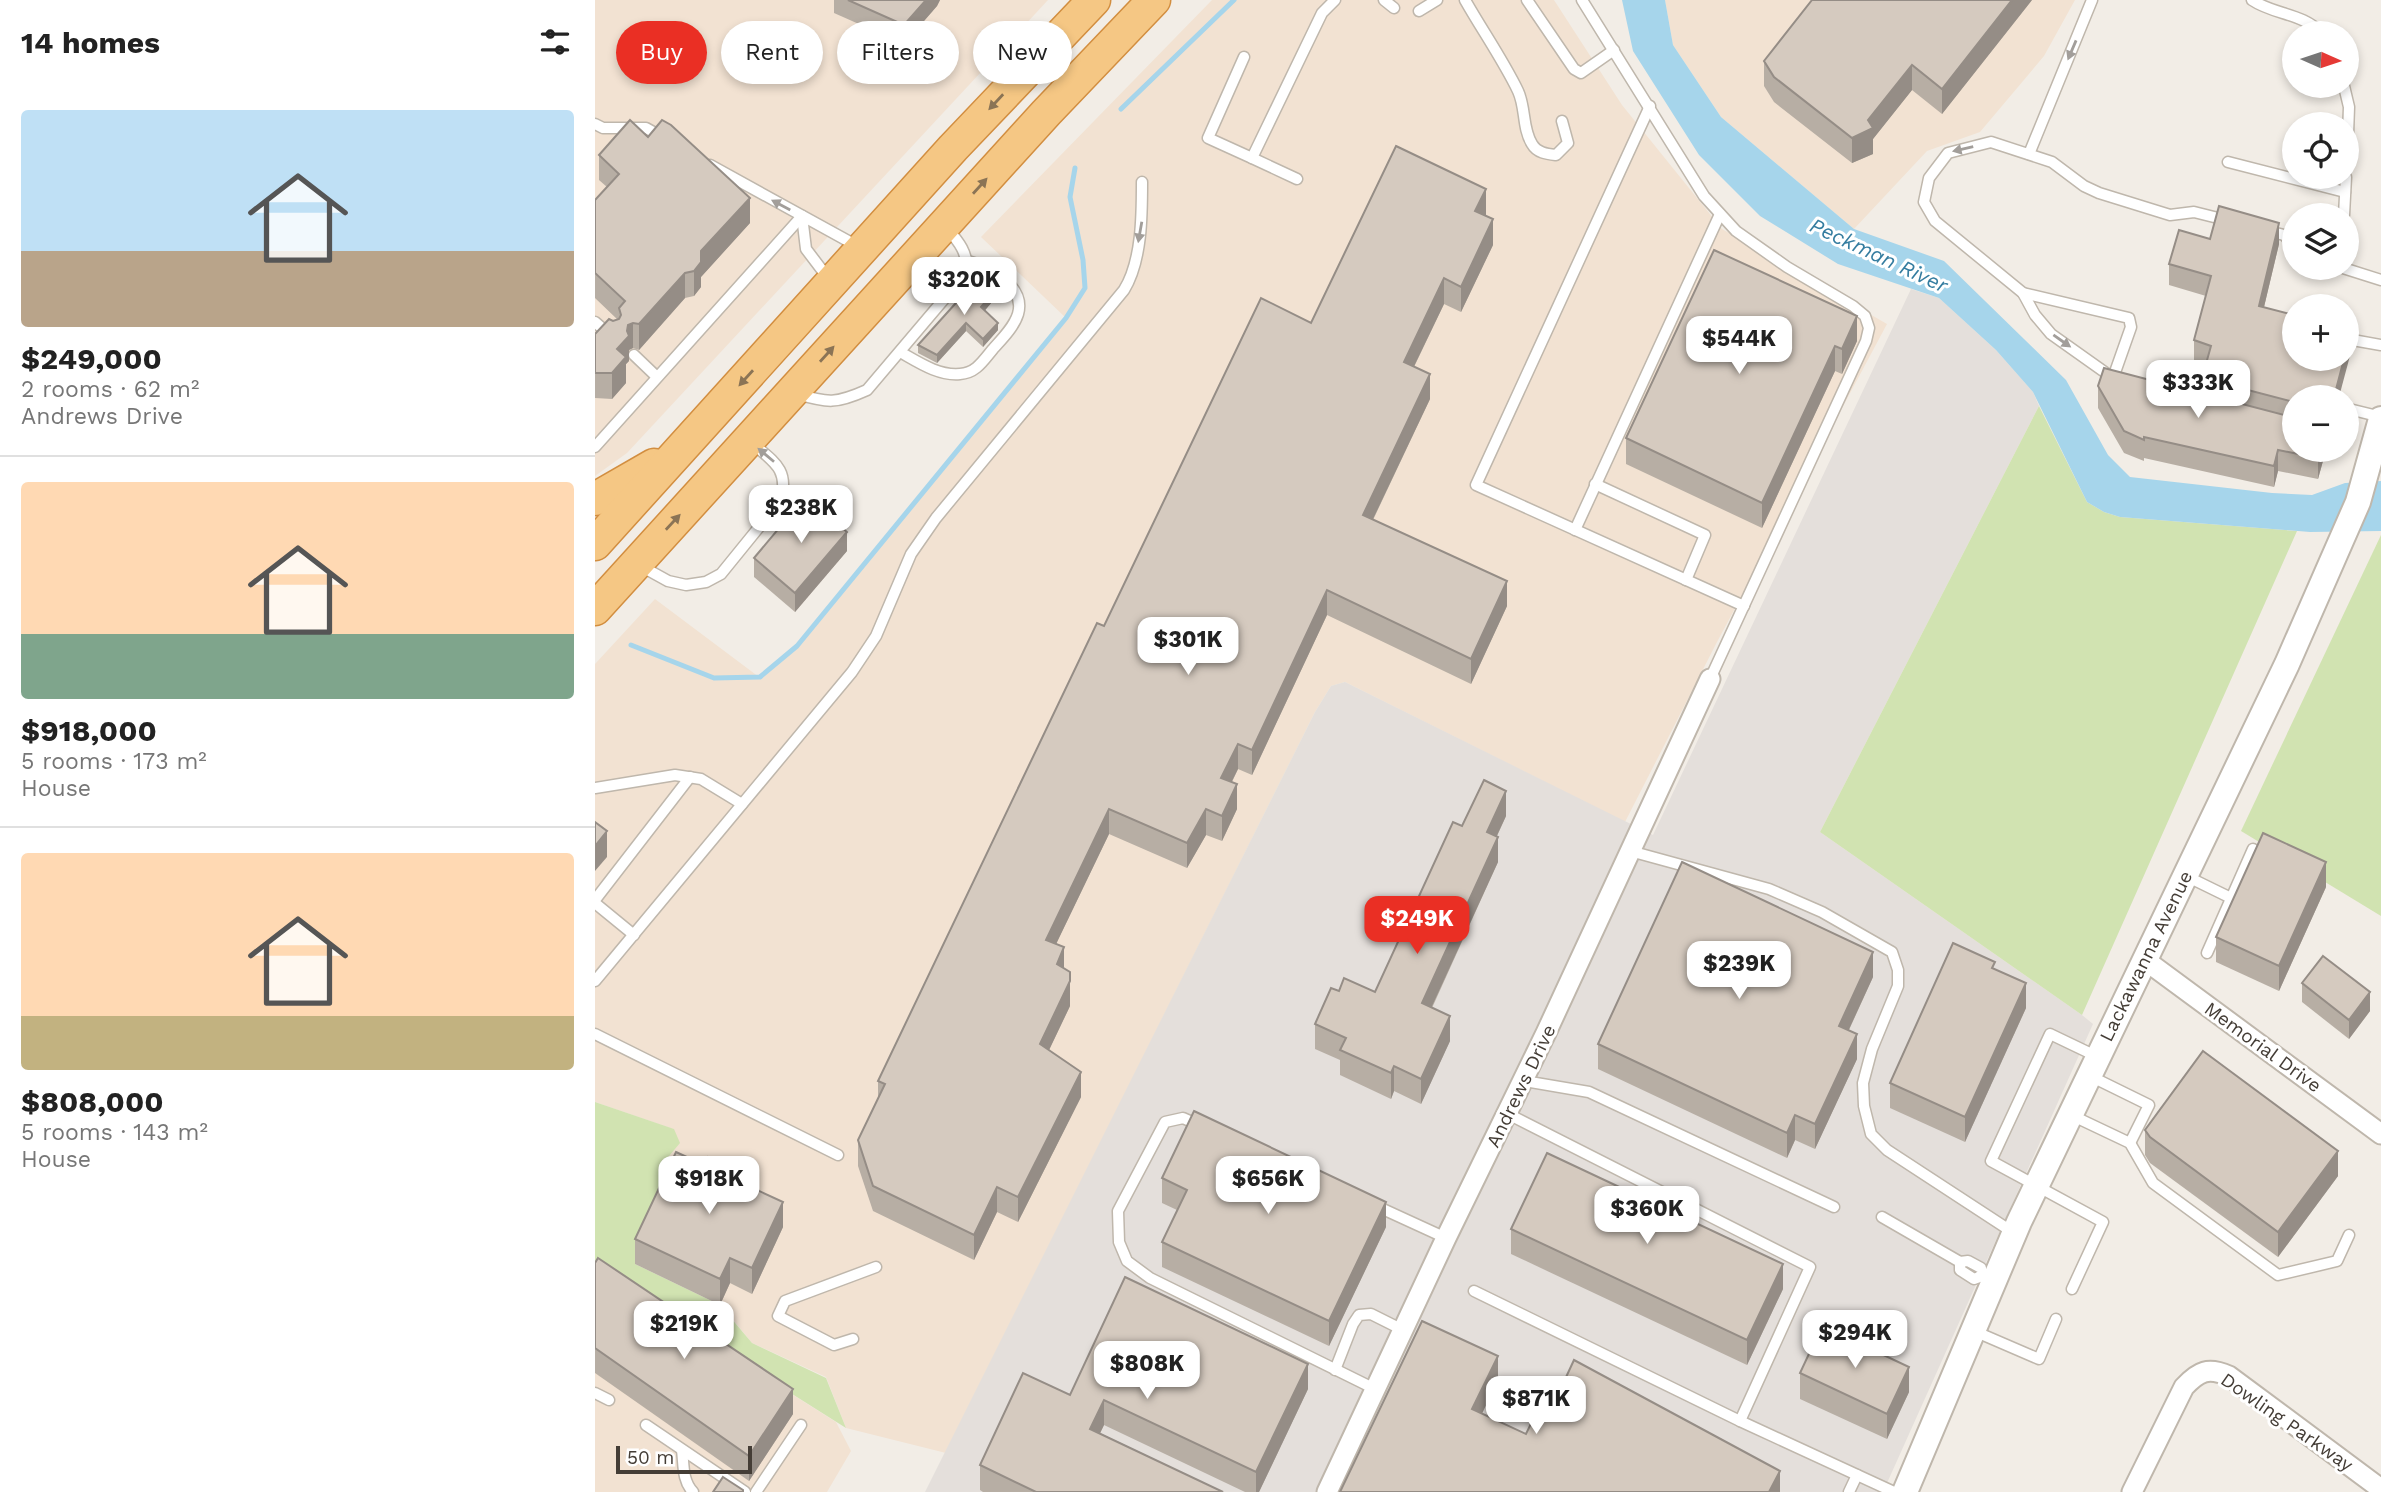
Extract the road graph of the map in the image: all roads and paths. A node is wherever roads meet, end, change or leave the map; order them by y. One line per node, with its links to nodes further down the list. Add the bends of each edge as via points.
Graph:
1 (1094, 0): 35 (highway, one-way to 35)
2 (1154, 0): 32 (highway, one-way to 2)
3 (1335, 0): 21 (lane, via 1322,13)
4 (1384, 0): 11 (lane)
5 (1437, 0): 12 (lane)
6 (1465, 0): 17 (lane, via 1518,93 1533,147 1556,155 1568,143)
7 (1527, 0): 14 (lane, via 1574,69 1581,73)
8 (1582, 0): 14 (lane)
9 (2092, 0): 20 (lane, one-way to 20)
10 (2255, 2): 13 (lane)
11 (1394, 8)
12 (1419, 11)
13 (2303, 21)
14 (1614, 50): 16 (lane)
15 (1244, 57): 21 (lane, via 1208,138)
16 (1650, 106): 29 (lane, via 1704,196); 56 (lane, via 1476,485)
17 (1562, 121)
18 (595, 124): 19 (lane, via 646,128)
19 (670, 142)
20 (2029, 154): 31 (lane, via 2052,162 2099,192 2170,215 2194,212); 40 (lane, one-way to 40, via 1991,142 1948,152 1929,178 1924,202 1935,221)
21 (1252, 158): 24 (lane)
22 (2228, 162): 27 (lane)
23 (706, 163): 30 (lane, one-way to 23)
24 (1297, 179)
25 (1142, 182): 65 (lane, one-way to 65, via 1142,218 1129,282 936,518 911,554 876,636 852,672)
26 (2345, 189): 27 (lane)
27 (2345, 192): 28 (lane)
28 (2345, 203)
29 (1720, 214): 54 (lane); 60 (lane, via 1735,231 1787,267 1853,306 1865,316 1869,328)
30 (802, 216): 35 (lane); 39 (lane, via 806,249); 47 (lane)
31 (2232, 222)
32 (944, 225): 36 (lane, via 961,244); 48 (highway, one-way to 32)
33 (2258, 229): 34 (lane)
34 (2282, 235)
35 (863, 249): 39 (highway)
36 (968, 261): 45 (lane, via 967,272); 45 (lane, via 992,269 1017,294 1020,305 1013,326 968,373 945,374)
37 (2359, 273): 38 (lane)
38 (2381, 279)
39 (832, 282): 52 (highway, one-way to 52)
40 (2023, 293): 40 (lane, one-way to 40, via 2051,334 2116,382 2131,327 2129,318)
41 (595, 322): 42 (lane)
42 (614, 339)
43 (2359, 341): 44 (lane)
44 (2381, 345)
45 (900, 352): 48 (lane, via 867,390 850,398 826,402)
46 (634, 355): 47 (lane)
47 (657, 377): 53 (lane)
48 (791, 393): 51 (highway)
49 (2359, 414): 50 (lane)
50 (2381, 418): 68 (street, Lackawanna Avenue, via 2358,502 2287,664)
51 (748, 440): 58 (highway, one-way to 51); 58 (lane, one-way to 51, via 668,581 686,585 721,575 781,500 784,486 775,463)
52 (685, 446): 55 (highway); 57 (highway)
53 (595, 447)
54 (1595, 484): 56 (lane); 59 (lane, via 1705,535)
55 (595, 499)
56 (1575, 530): 59 (lane)
57 (595, 544)
58 (636, 563): 61 (highway)
59 (1686, 580): 60 (lane)
60 (1744, 606): 62 (lane)
61 (595, 609)
62 (1710, 679): 67 (street, Andrews Drive)
63 (689, 777): 64 (lane, via 675,775); 65 (lane, via 701,779); 70 (lane)
64 (595, 788)
65 (742, 804): 71 (lane)
66 (2253, 849): 69 (lane)
67 (1630, 851): 77 (street, Andrews Drive); 88 (lane, via 1769,889 1822,912 1892,952 1898,986 1863,1083 1871,1134 1888,1150)
68 (2185, 875): 69 (lane); 73 (street, Lackawanna Avenue)
69 (2231, 898): 72 (lane)
70 (595, 901): 71 (lane)
71 (634, 935): 74 (lane)
72 (2207, 953)
73 (2145, 960): 76 (street, Lackawanna Avenue); 81 (street, Memorial Drive)
74 (595, 982)
75 (595, 1034): 83 (lane)
76 (2094, 1066): 79 (street, Lackawanna Avenue); 82 (lane, via 2149,1105); 84 (lane, via 2050,1034 1991,1161)
77 (1524, 1081): 78 (street, Andrews Drive); 86 (lane, via 1590,1092)
78 (1508, 1114): 90 (street, Andrews Drive); 103 (lane, via 1810,1267)
79 (2071, 1114): 82 (lane); 84 (street, Lackawanna Avenue)
80 (1206, 1128): 99 (lane, via 1183,1118 1165,1122 1118,1211 1119,1242 1127,1261 1150,1278)
81 (2381, 1135)
82 (2130, 1143): 89 (lane, via 2153,1183 2278,1275 2337,1261)
83 (838, 1156)
84 (2036, 1187): 88 (street, Lackawanna Avenue); 93 (lane, via 2102,1222)
85 (1359, 1198): 90 (lane)
86 (1834, 1207)
87 (1882, 1217): 92 (lane, via 1961,1262 1960,1270 1974,1279)
88 (2015, 1233): 92 (street, Lackawanna Avenue)
89 (2349, 1235)
90 (1446, 1238): 96 (street, Andrews Drive)
91 (876, 1267): 98 (lane, via 785,1301 778,1316 834,1345)
92 (1988, 1280): 97 (street, Lackawanna Avenue)
93 (2072, 1289)
94 (1473, 1291): 103 (lane)
95 (2056, 1320): 97 (lane, via 2039,1359)
96 (1403, 1330): 99 (lane, via 1371,1314 1359,1315); 100 (street, Andrews Drive)
97 (1973, 1330): 115 (street, Lackawanna Avenue)
98 (853, 1339)
99 (1335, 1370): 100 (lane)
100 (1375, 1389): 112 (street, Andrews Drive)
101 (595, 1393): 102 (lane)
102 (610, 1400)
103 (1740, 1421): 107 (lane)
104 (646, 1425): 106 (lane)
105 (801, 1425): 111 (lane)
106 (683, 1450): 109 (lane, via 685,1478); 110 (lane)
107 (1857, 1475): 113 (lane); 114 (lane)
108 (2381, 1489): 116 (street, Dowling Parkway, via 2229,1376 2206,1371 2184,1387)
109 (693, 1492)
110 (745, 1492)
111 (756, 1492)
112 (1327, 1492)
113 (1849, 1492)
114 (1894, 1492)
115 (1905, 1492)
116 (2132, 1492)

